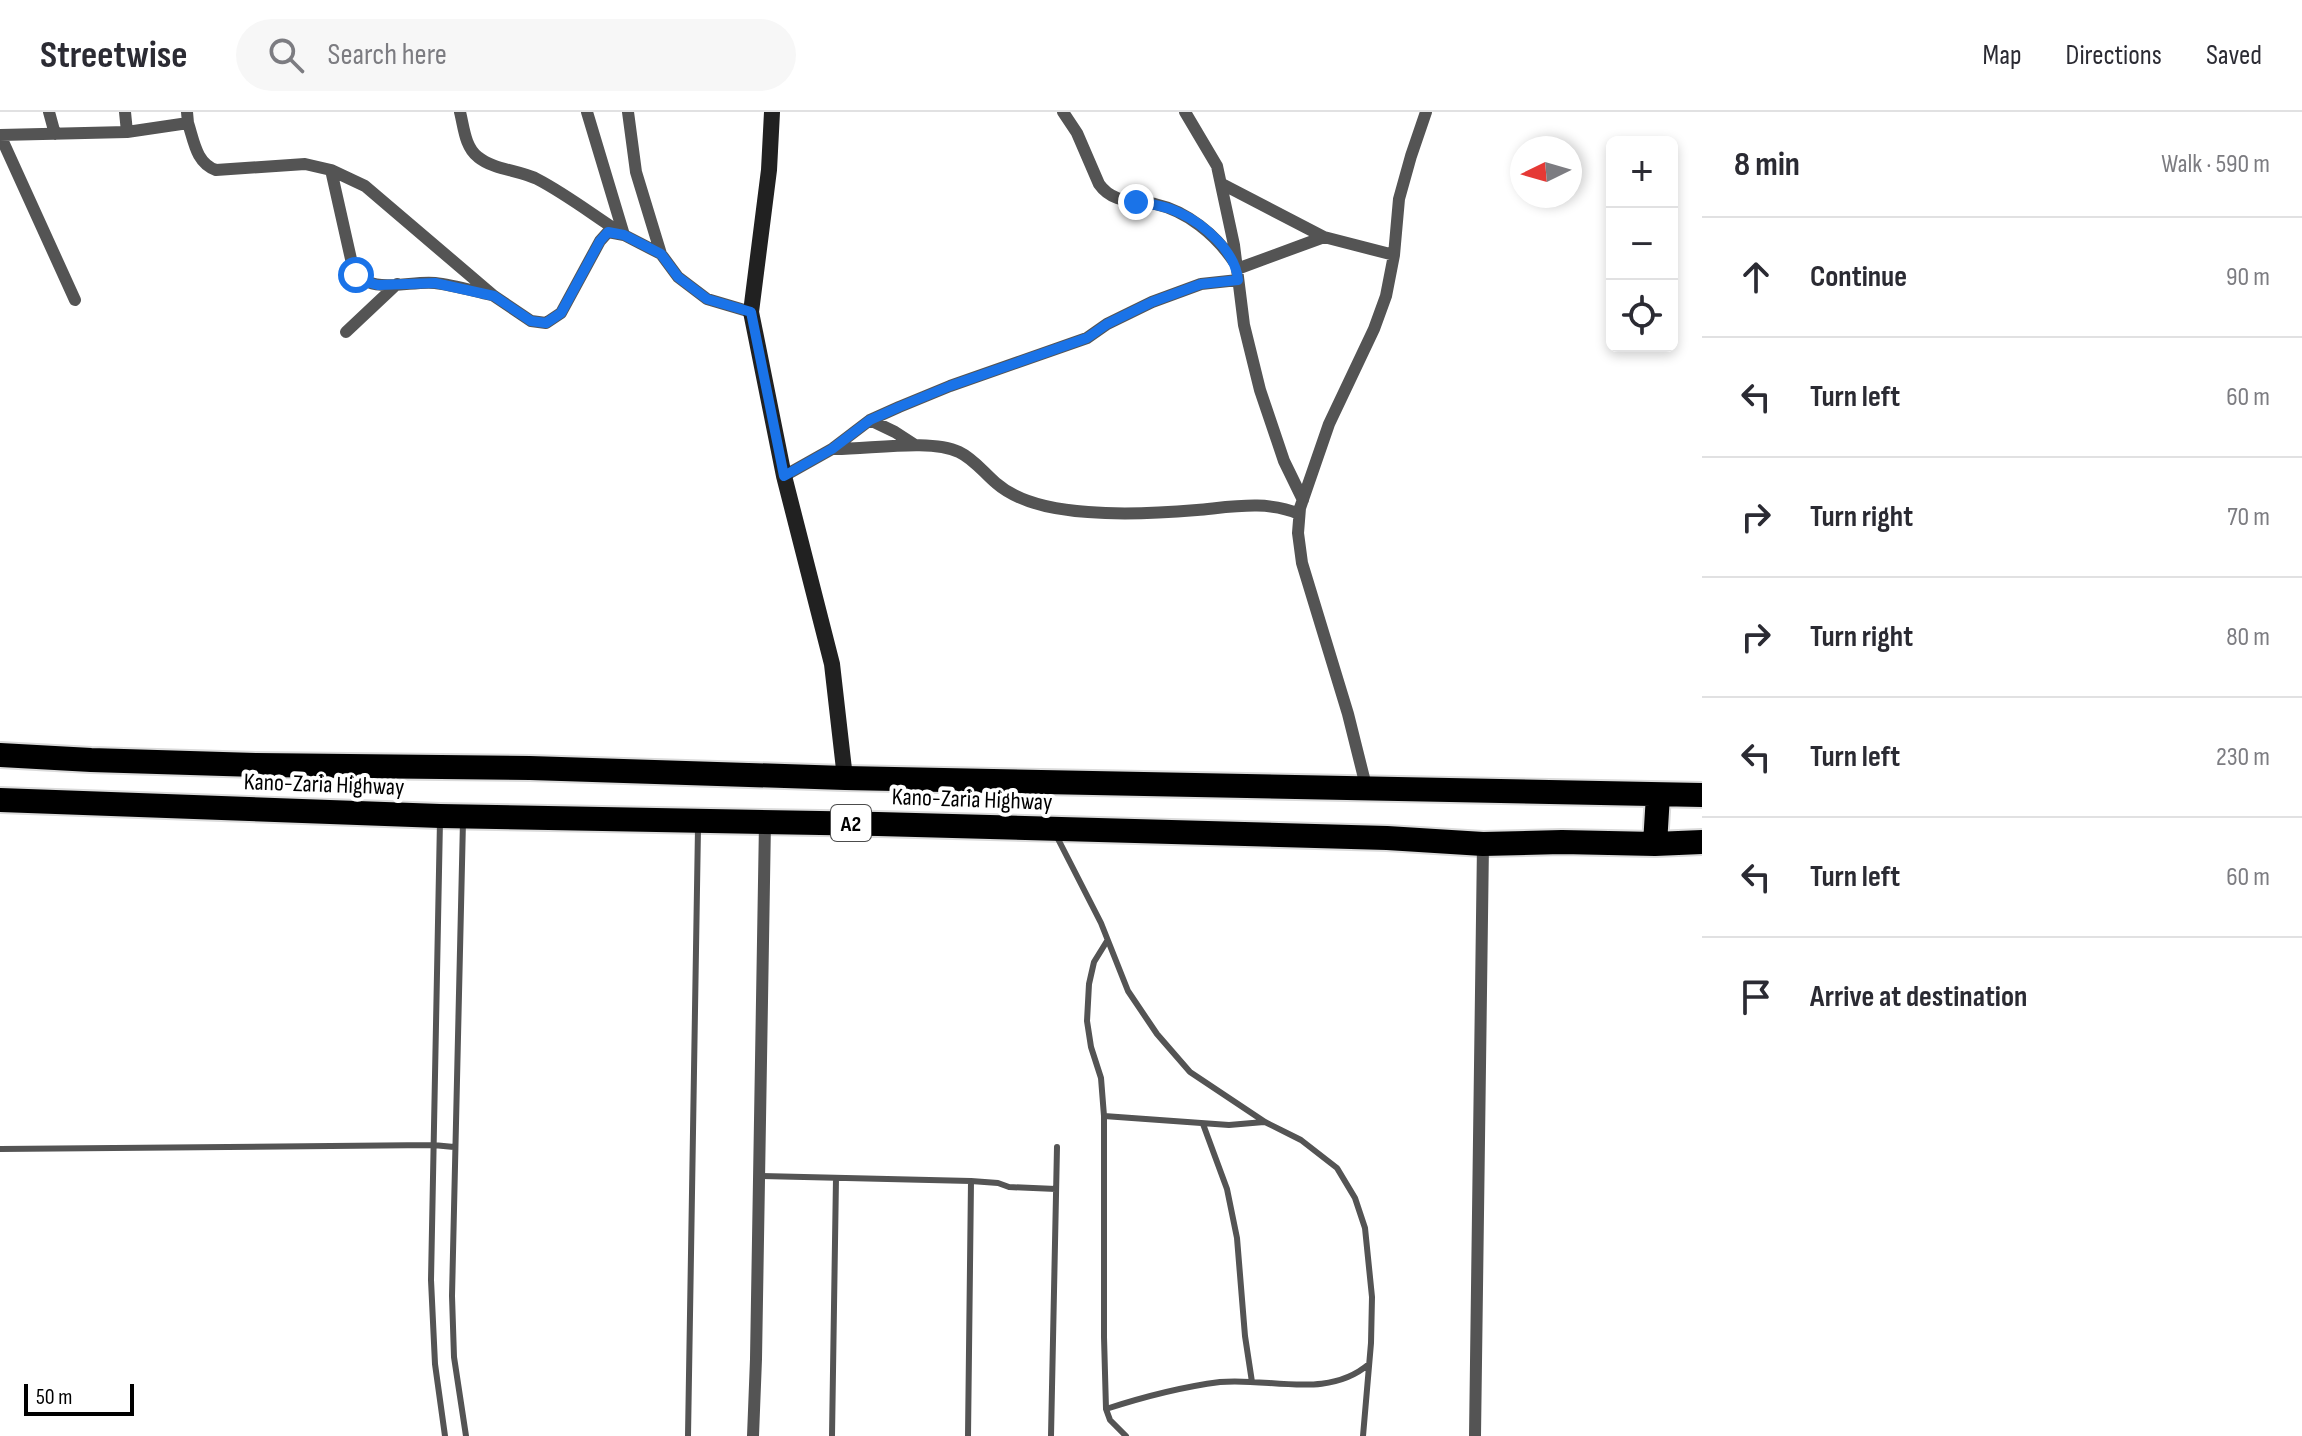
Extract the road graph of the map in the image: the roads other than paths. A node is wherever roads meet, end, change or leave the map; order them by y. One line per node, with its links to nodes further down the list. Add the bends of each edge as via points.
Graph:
1 (49, 112): 13 (street)
2 (125, 112): 12 (street)
3 (460, 112): 17 (street, via 468,146 477,157 539,180)
4 (587, 112): 17 (street)
5 (628, 112): 19 (street, via 636,172)
6 (772, 112): 7 (street); 25 (street)
7 (786, 112)
8 (1063, 112): 21 (street, via 1104,191 1181,213 1227,252)
9 (1185, 112): 16 (street)
10 (1426, 112): 20 (street, via 1399,199)
11 (188, 118): 12 (street); 15 (street, via 206,167 305,164)
12 (127, 132): 13 (street)
13 (55, 134): 14 (street)
14 (0, 135): 24 (street)
15 (331, 170): 22 (street, via 356,275 378,285); 23 (street, via 365,186)
16 (1222, 184): 18 (street); 21 (street)
17 (624, 235): 19 (street); 23 (street, via 608,232 600,241 561,313 546,323 531,321)
18 (1324, 237): 20 (street); 21 (street)
19 (661, 254): 25 (street, via 678,277 707,299)
20 (1394, 255): 31 (street, via 1374,329 1329,424)
21 (1238, 274): 27 (street, via 1152,302 1087,338); 31 (street, via 1260,390)
22 (397, 284): 23 (street, via 435,283); 26 (street)
23 (494, 296)
24 (75, 300)
25 (751, 312): 30 (street)
26 (346, 332)
27 (870, 420): 28 (street); 29 (street)
28 (915, 445): 29 (street); 32 (street, via 958,451 999,486 1032,503 1088,512 1238,506 1280,507)
29 (832, 449): 30 (street)
30 (784, 476): 34 (street, via 832,664)
31 (1303, 500): 32 (street)
32 (1299, 514): 35 (street, via 1302,563)
33 (0, 755): 34 (highway, Kano-Zaria Highway / A2)
34 (845, 778): 35 (highway, Kano-Zaria Highway / A2)
35 (1367, 790): 36 (highway, Kano-Zaria Highway / A2)
36 (1658, 795): 37 (highway, Kano-Zaria Highway / A2); 45 (highway)
37 (1702, 795)
38 (0, 800): 39 (highway, Kano-Zaria Highway / A2)
39 (452, 816): 40 (highway, Kano-Zaria Highway / A2); 50 (lane); 51 (lane)
40 (698, 820): 41 (highway, Kano-Zaria Highway / A2); 63 (lane)
41 (765, 822): 42 (highway, Kano-Zaria Highway / A2); 54 (street)
42 (1054, 830): 44 (highway, Kano-Zaria Highway / A2); 46 (lane)
43 (1702, 842): 45 (highway, Kano-Zaria Highway / A2)
44 (1483, 844): 45 (highway, Kano-Zaria Highway / A2); 70 (street)
45 (1655, 844)
46 (1107, 941): 47 (lane, via 1094,962 1087,1021); 48 (lane, via 1128,991 1190,1072)
47 (1104, 1116): 49 (lane); 60 (lane)
48 (1265, 1122): 49 (lane); 58 (lane, via 1301,1140 1337,1168 1355,1198 1365,1228 1372,1297)
49 (1203, 1124): 59 (lane, via 1227,1189 1237,1238)
50 (433, 1145): 51 (lane); 53 (lane); 61 (lane, via 431,1309)
51 (454, 1147): 62 (lane, via 452,1330)
52 (1057, 1147): 57 (lane)
53 (0, 1149)
54 (759, 1176): 55 (lane); 64 (street)
55 (836, 1178): 56 (lane); 65 (lane)
56 (971, 1181): 57 (lane); 66 (lane)
57 (1056, 1189): 67 (lane)
58 (1369, 1364): 59 (lane, via 1329,1383); 69 (lane)
59 (1252, 1382): 60 (lane, via 1149,1395)
60 (1106, 1409): 68 (lane)
61 (445, 1436)
62 (466, 1436)
63 (688, 1436)
64 (753, 1436)
65 (832, 1436)
66 (968, 1436)
67 (1051, 1436)
68 (1126, 1436)
69 (1363, 1436)
70 (1475, 1436)

